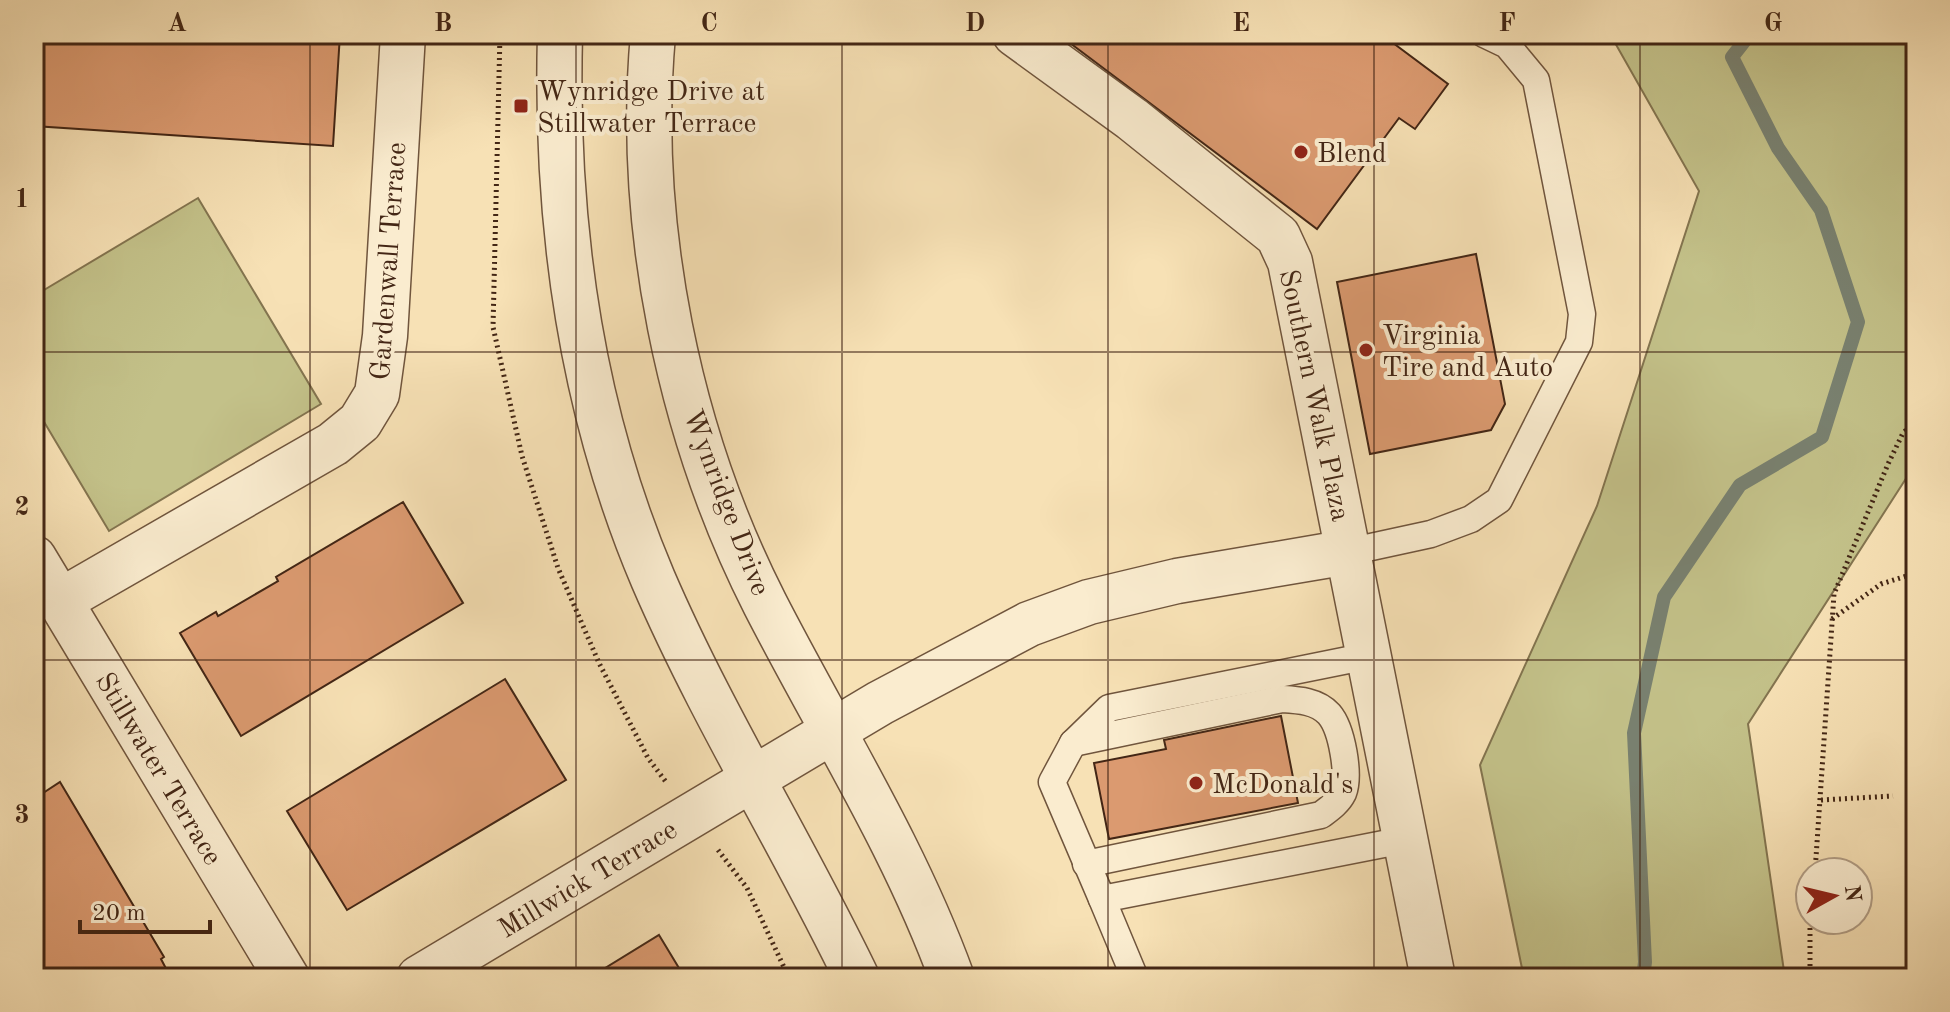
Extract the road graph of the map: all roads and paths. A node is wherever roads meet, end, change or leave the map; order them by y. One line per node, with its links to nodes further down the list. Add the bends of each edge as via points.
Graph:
1 (403, 34): 10 (street, Gardenwall Terrace, via 377,394 360,422 333,444)
2 (560, 34): 15 (street, via 557,126 565,241 578,335 611,465 658,589)
3 (653, 34): 13 (street, Wynridge Drive, via 649,158 662,275 682,376 733,532 764,603)
4 (1015, 34): 7 (street, Southern Walk Plaza, via 1278,236 1290,262)
5 (1484, 34): 7 (lane, via 1507,45 1536,80 1582,314 1579,342 1499,500 1471,519 1431,534)
6 (1916, 421): 11 (path, via 1903,433 1888,464 1834,594)
7 (1348, 552): 12 (street, Southern Walk Plaza); 13 (street, Southern Walk Plaza, via 1089,602 1029,624)
8 (34, 558): 10 (street, Stillwater Terrace)
9 (1916, 573): 11 (path, via 1881,584)
10 (60, 601): 23 (street, Stillwater Terrace)
11 (1831, 620): 17 (path)
12 (1368, 656): 14 (lane, via 1109,708); 18 (street, Southern Walk Plaza)
13 (834, 730): 15 (street, Southern Walk Plaza); 26 (street, Wynridge Drive, via 896,846)
14 (1073, 743): 20 (lane, via 1052,782); 20 (lane, via 1282,699 1307,701 1329,714 1339,734 1345,781 1335,805 1321,815)
15 (755, 778): 24 (street, Millwick Terrace); 25 (street)
16 (1893, 796): 17 (path)
17 (1821, 800): 19 (path)
18 (1404, 840): 21 (lane); 28 (street, Southern Walk Plaza)
19 (1816, 856)
20 (1086, 864): 21 (lane)
21 (1102, 899): 27 (lane)
22 (1810, 936): 29 (path)
23 (287, 978)
24 (419, 978)
25 (857, 978)
26 (952, 978)
27 (1135, 978)
28 (1433, 978)
29 (1810, 978)

